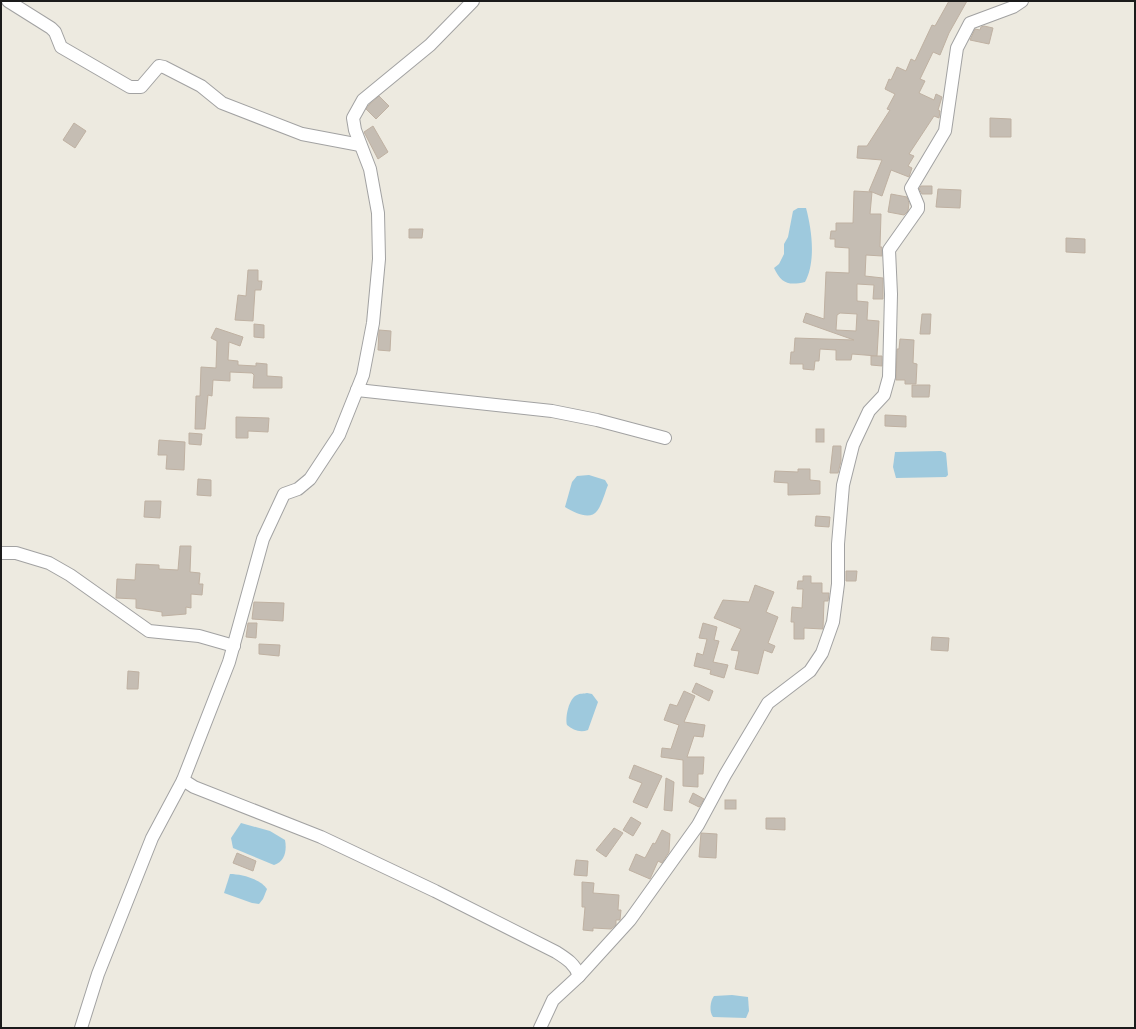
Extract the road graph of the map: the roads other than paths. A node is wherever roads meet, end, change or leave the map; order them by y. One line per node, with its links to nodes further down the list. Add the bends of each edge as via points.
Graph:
1 (8, 1): 4 (street, via 55,32 61,47 130,87 141,87 156,68 164,67 201,86 222,103 302,134)
2 (473, 1): 4 (street, via 430,45 363,100 353,118)
3 (1022, 1): 10 (street, via 1013,7 970,23 957,48 945,131 911,188 918,209 889,250 889,377 884,395 869,411 853,445 843,485 835,607 833,622 822,653 810,671 768,703 698,825 630,920)
4 (360, 145): 5 (street, via 370,169 376,206 379,259 373,323 363,375)
5 (357, 390): 6 (street, via 552,411); 8 (street, via 339,435 310,479 298,489 284,494 262,539)
6 (665, 438)
7 (1, 553): 8 (street, via 16,553 49,563 149,631 200,636)
8 (234, 646): 9 (street)
9 (183, 780): 10 (street, via 236,805 321,837 435,890 556,952 576,967); 11 (street, via 152,838 98,974)
10 (579, 976): 12 (street, via 553,1000)
11 (81, 1028)
12 (540, 1028)

